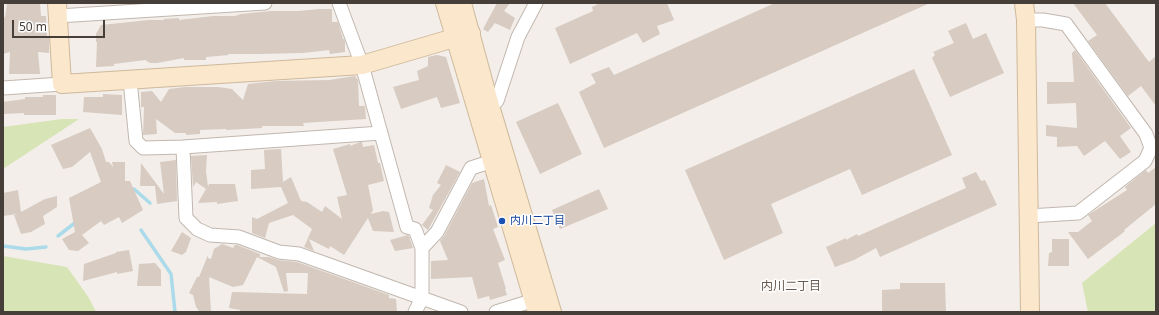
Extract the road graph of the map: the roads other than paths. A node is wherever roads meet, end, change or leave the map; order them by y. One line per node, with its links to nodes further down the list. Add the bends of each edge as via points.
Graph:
1 (265, 3): 6 (street)
2 (339, 3): 9 (street)
3 (445, 3): 8 (street)
4 (462, 3): 8 (street)
5 (536, 3): 13 (street, via 518,37 497,101)
6 (57, 10): 11 (street)
7 (1025, 11): 17 (street); 17 (street, via 1043,20 1066,24 1146,134 1151,148 1145,161 1078,213)
8 (463, 36): 9 (street); 13 (street); 16 (street)
9 (362, 65): 10 (street); 14 (street)
10 (130, 80): 11 (street); 15 (street, via 136,141 142,148)
11 (62, 84): 12 (street)
12 (3, 88)
13 (490, 106): 16 (street)
14 (381, 133): 15 (street); 18 (street, via 407,227 415,229)
15 (183, 147): 19 (street, via 186,218 196,229 210,236 239,236 279,252 299,254)
16 (499, 159): 18 (street, via 471,168 437,232); 20 (street)
17 (1028, 216): 24 (street)
18 (422, 248): 19 (street)
19 (422, 298): 21 (street); 22 (street)
20 (542, 305): 23 (street)
21 (415, 312)
22 (461, 312)
23 (496, 312)
24 (1030, 312)

